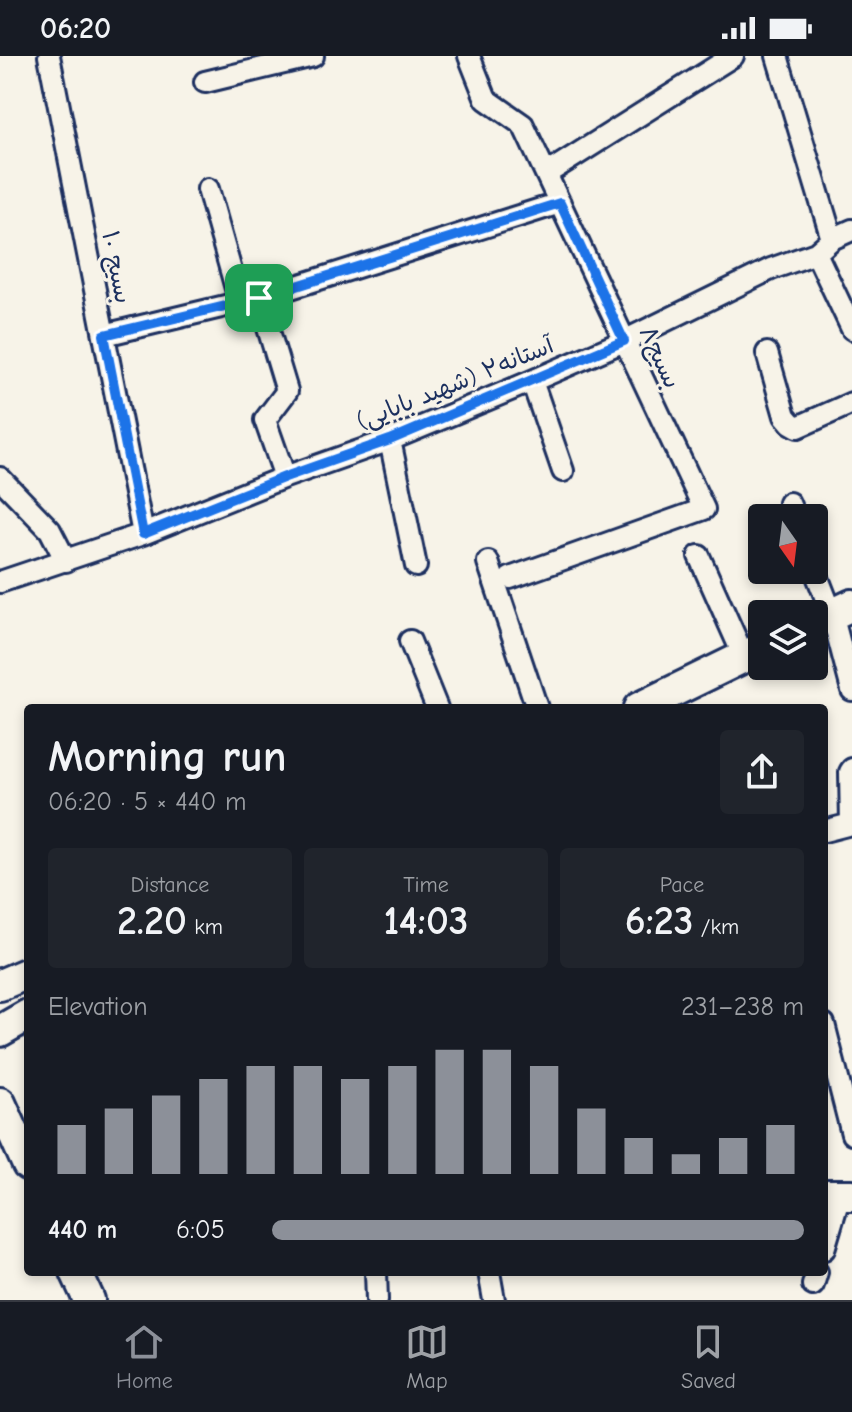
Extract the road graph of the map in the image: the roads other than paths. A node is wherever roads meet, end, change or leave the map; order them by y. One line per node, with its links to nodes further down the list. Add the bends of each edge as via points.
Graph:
1 (49, 56): 15 (street, بسیج ۱۰)
2 (313, 56): 6 (street)
3 (469, 56): 7 (street, بسیج۸, via 486,99 523,125)
4 (733, 56): 7 (street)
5 (777, 56): 11 (street)
6 (205, 82)
7 (546, 174): 9 (street, بسیج۸)
8 (208, 189): 13 (street)
9 (560, 203): 13 (street); 16 (street, بسیج۸)
10 (852, 230): 11 (street, آستانه۲ (شهید بابایی))
11 (832, 239): 12 (street, آستانه۲ (شهید بابایی))
12 (816, 253): 14 (street); 16 (street, آستانه۲ (شهید بابایی), via 771,269)
13 (250, 301): 15 (street); 22 (street, via 287,391 265,420)
14 (852, 329)
15 (104, 335): 24 (street, بسیج ۱۰)
16 (624, 341): 18 (street, آستانه۲ (شهید بابایی)); 29 (street, بسیج۸, via 704,509)
17 (767, 353): 19 (street, via 791,423 798,427)
18 (532, 381): 20 (street, آستانه۲ (شهید بابایی)); 21 (street)
19 (852, 403)
20 (390, 440): 22 (street, آستانه۲ (شهید بابایی)); 28 (street)
21 (563, 471)
22 (285, 477): 24 (street, آستانه۲ (شهید بابایی))
23 (0, 478): 26 (street, via 50,530)
24 (143, 534): 26 (street, آستانه۲ (شهید بابایی))
25 (699, 556): 34 (street)
26 (66, 561): 30 (street, آستانه۲ (شهید بابایی))
27 (488, 562): 38 (street)
28 (416, 566)
29 (510, 578)
30 (0, 582)
31 (821, 584): 32 (street)
32 (833, 614): 36 (street)
33 (410, 641): 37 (street)
34 (748, 644)
35 (748, 656): 39 (main road)
36 (852, 690)
37 (435, 704)
38 (536, 704)
39 (653, 704)
40 (851, 771): 41 (street)
41 (851, 827): 42 (street)
42 (828, 830)
43 (24, 975): 44 (main road)
44 (0, 985)
45 (24, 1017): 46 (main road)
46 (1, 1031)
47 (828, 1056): 48 (street)
48 (831, 1080): 50 (street)
49 (7, 1113): 51 (main road)
50 (852, 1134)
51 (24, 1155)
52 (839, 1195): 53 (street)
53 (828, 1235)
54 (78, 1276): 57 (main road)
55 (376, 1276): 58 (street)
56 (490, 1276): 59 (street)
57 (89, 1300)
58 (377, 1300)
59 (494, 1300)

